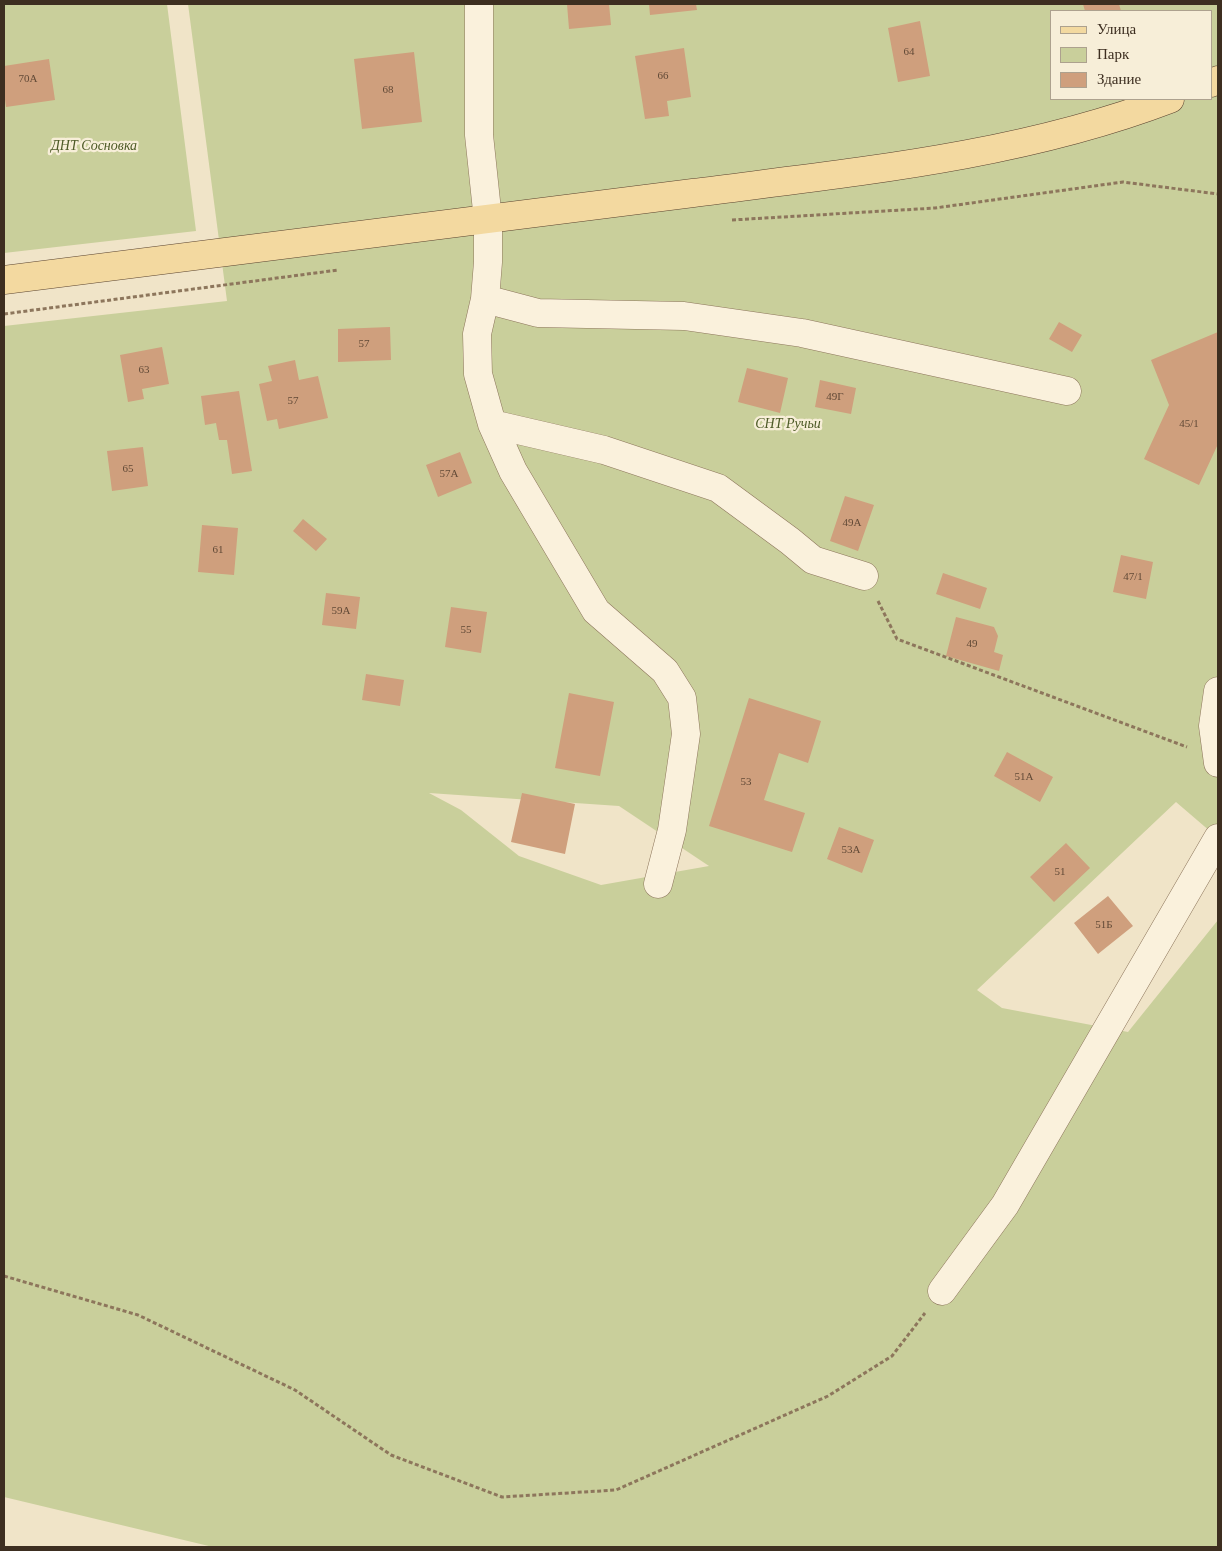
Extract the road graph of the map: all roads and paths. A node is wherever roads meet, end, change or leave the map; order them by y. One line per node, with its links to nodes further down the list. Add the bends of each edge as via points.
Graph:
1 (479, 4): 4 (street, via 478,135)
2 (1167, 100): 4 (main road, via 1041,139 959,156)
3 (1218, 194): 5 (path, via 1123,182 935,208)
4 (488, 220): 6 (main road); 7 (street)
5 (729, 220)
6 (4, 280)
7 (484, 300): 8 (street, via 538,313 684,316 802,333); 9 (street, via 477,334 478,374)
8 (1067, 391)
9 (492, 424): 10 (street, via 604,450 718,488 813,560); 15 (street, via 514,471 596,611 665,671 682,698 686,734 672,830)
10 (864, 576): 12 (path, via 897,639)
11 (1218, 691): 12 (street, via 1213,726)
12 (1218, 759): 13 (street)
13 (1218, 763)
14 (1218, 838): 17 (street, via 1005,1205)
15 (658, 884)
16 (4, 1276): 17 (path, via 138,1315 295,1390 391,1455 502,1497 616,1490 828,1396 892,1356)
17 (942, 1291)

